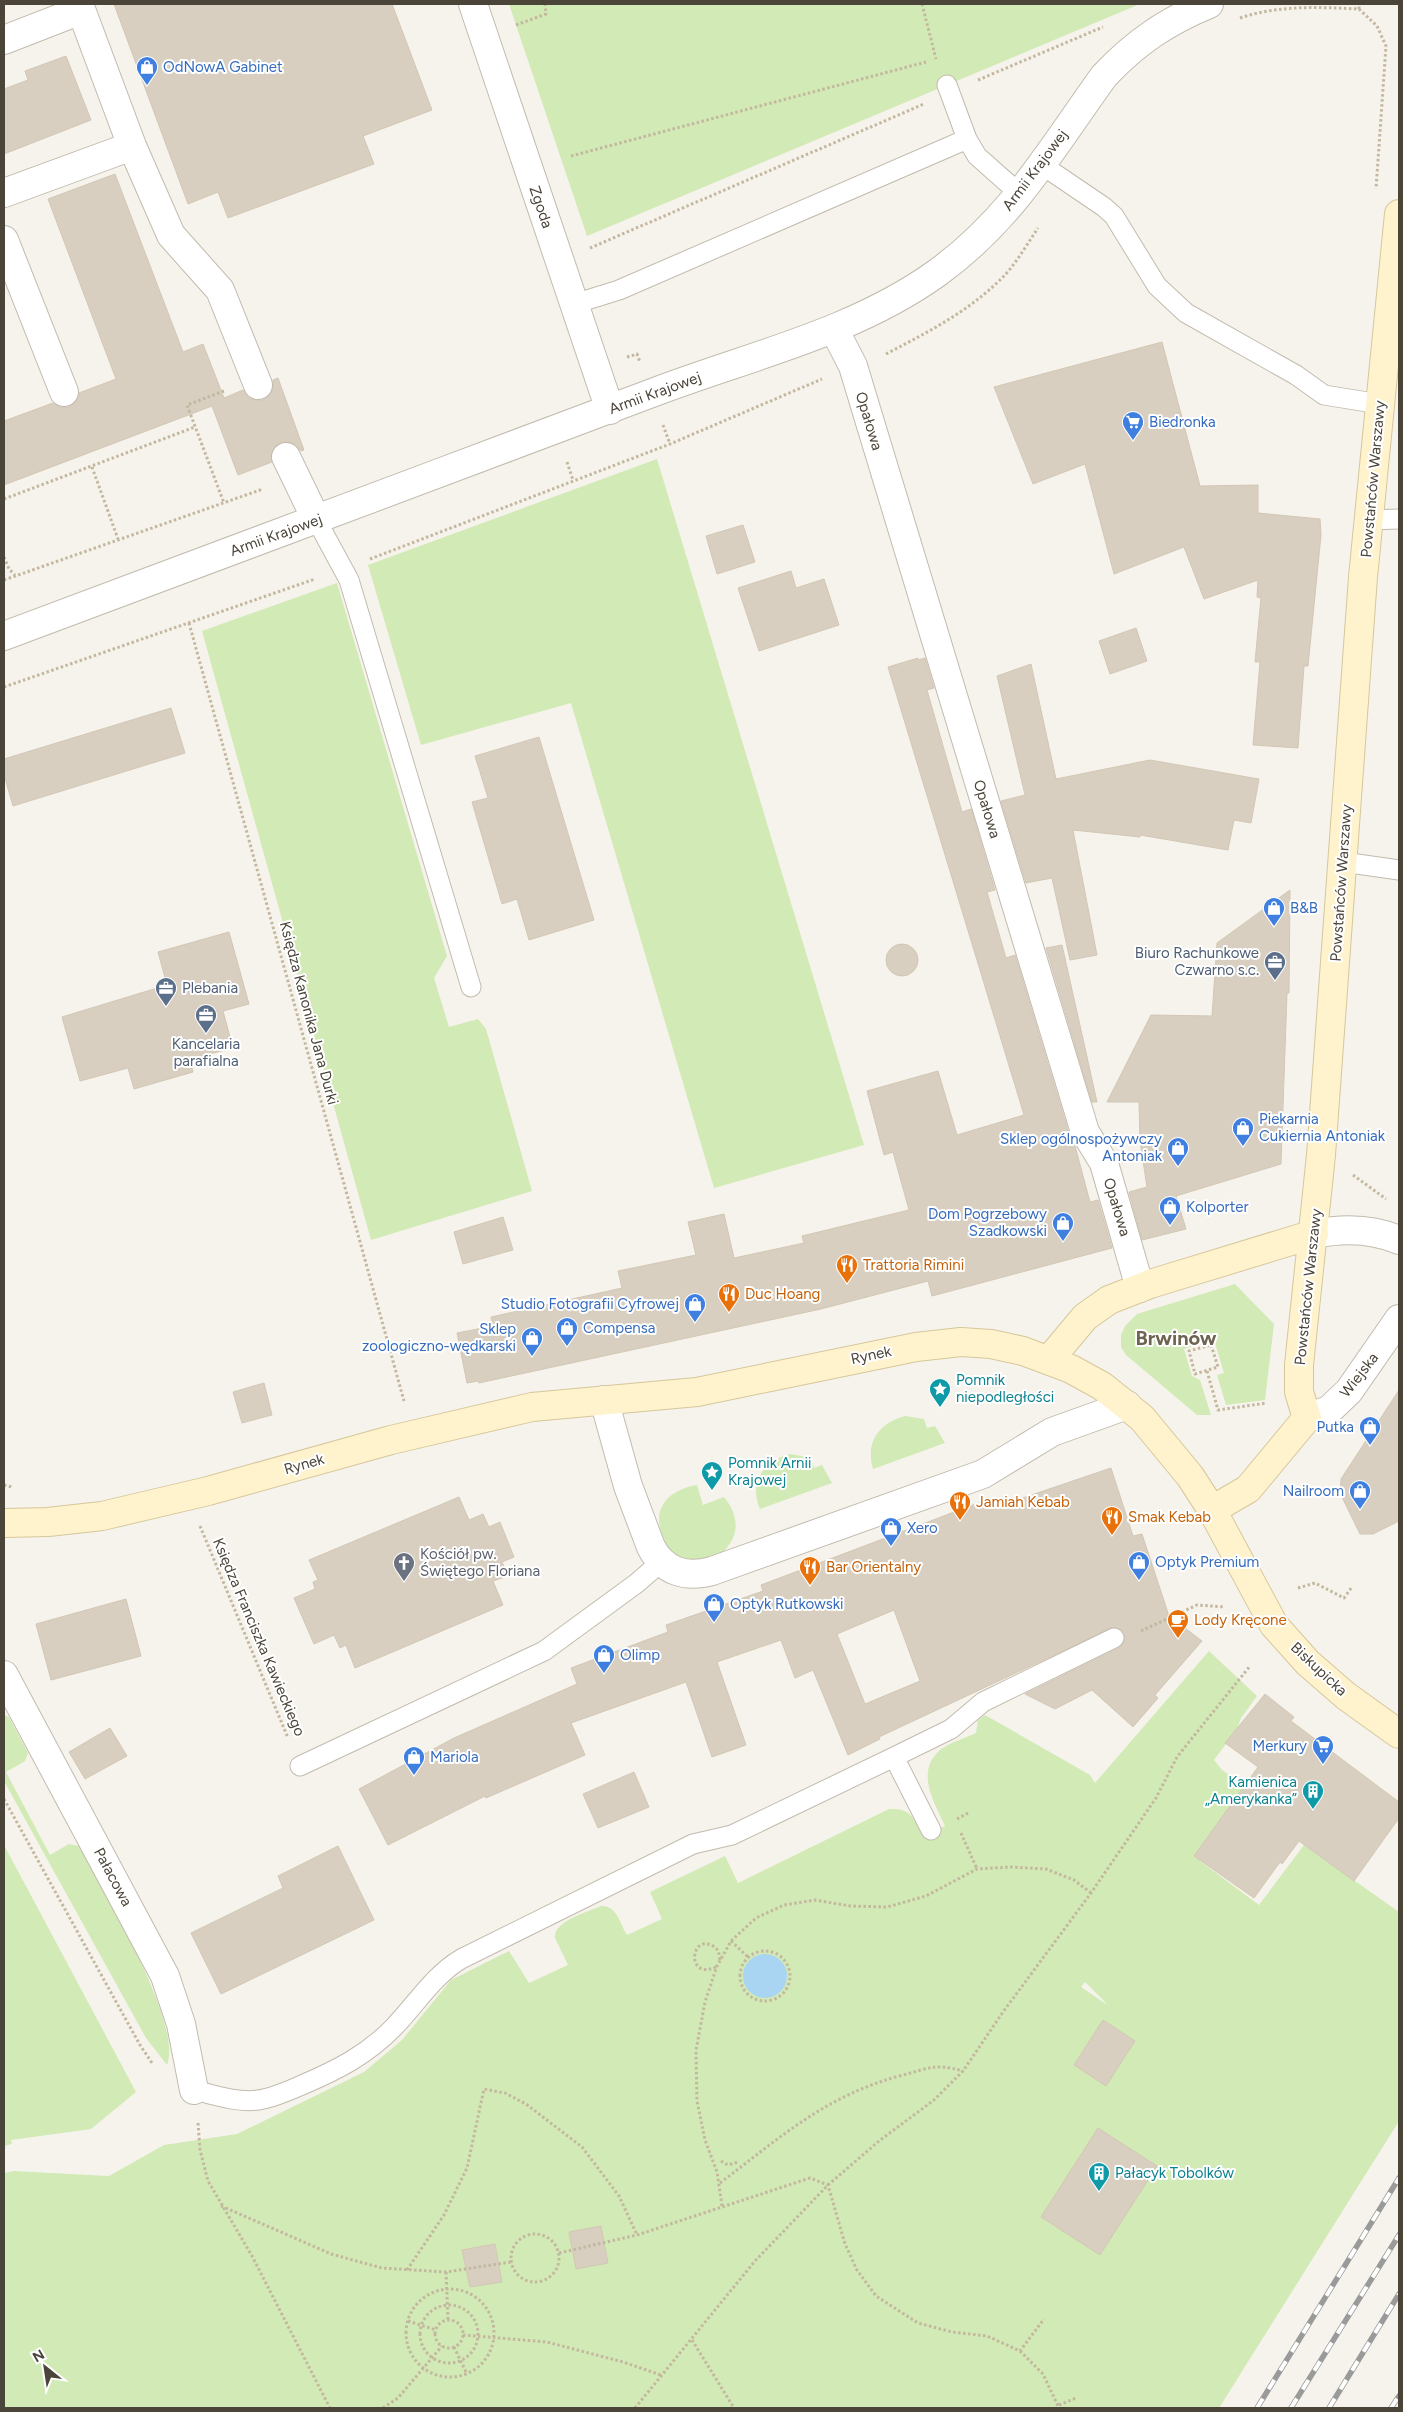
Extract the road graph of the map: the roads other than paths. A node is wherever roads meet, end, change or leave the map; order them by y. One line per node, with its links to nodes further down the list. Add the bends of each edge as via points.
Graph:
1 (473, 4): 13 (street, Zgoda)
2 (1209, 4): 8 (street, Armii Krajowej, via 1160,27 1119,60 1104,76)
3 (80, 7): 4 (street); 7 (street)
4 (4, 40)
5 (948, 89): 6 (lane)
6 (967, 139): 10 (lane, via 977,156); 13 (lane, via 619,290)
7 (132, 146): 9 (street); 15 (street, via 171,235 220,290)
8 (1042, 165): 10 (street, Armii Krajowej); 17 (lane, via 1114,216 1157,286 1186,313 1296,375 1324,395)
9 (4, 193)
10 (1021, 195): 14 (street, Armii Krajowej, via 975,244 936,273 886,306)
11 (1399, 214): 17 (street, Powstańców Warszawy)
12 (4, 240): 16 (street)
13 (574, 304): 18 (street, Zgoda)
14 (834, 329): 18 (street, Armii Krajowej); 29 (street, Opałowa, via 853,366 1085,1132 1104,1164)
15 (258, 385)
16 (64, 392)
17 (1380, 404): 22 (street, Powstańców Warszawy)
18 (610, 410): 21 (street, Armii Krajowej)
19 (286, 457): 21 (street)
20 (1399, 519): 22 (lane)
21 (317, 520): 23 (street, Armii Krajowej); 26 (lane, via 349,580)
22 (1369, 520): 24 (street, Powstańców Warszawy)
23 (4, 636)
24 (1343, 862): 25 (lane); 27 (street, Powstańców Warszawy)
25 (1399, 870)
26 (472, 987)
27 (1314, 1234): 28 (street, via 1350,1229 1373,1231); 29 (street); 34 (street, Powstańców Warszawy, via 1299,1365 1299,1392)
28 (1399, 1240)
29 (1140, 1288): 31 (street, via 1109,1300 1090,1312)
30 (1399, 1319): 34 (street, Wiejska, via 1349,1391 1329,1410)
31 (1050, 1360): 32 (street, Rynek, via 991,1344 944,1343 879,1353 697,1392); 33 (street, Rynek, via 1089,1378)
32 (604, 1400): 36 (street, Rynek, via 532,1407 471,1420 102,1516); 37 (street, via 634,1503 651,1547)
33 (1127, 1405): 35 (street, Rynek, via 1176,1457); 37 (street, via 1052,1432 983,1474 712,1571 686,1574 671,1570)
34 (1307, 1418): 35 (street, via 1248,1489)
35 (1212, 1510): 40 (street, Biskupicka, via 1274,1625 1308,1663 1346,1696)
36 (4, 1523)
37 (661, 1562): 42 (lane, via 544,1651)
38 (1114, 1638): 41 (lane, via 983,1702 951,1729)
39 (4, 1675): 44 (street, Pałacowa, via 165,1976 181,2024)
40 (1399, 1734)
41 (894, 1757): 43 (lane); 44 (lane, via 732,1835 693,1844 461,1959 440,1974 395,2026 353,2062 282,2094 259,2100)
42 (300, 1766)
43 (931, 1830)
44 (194, 2090)

